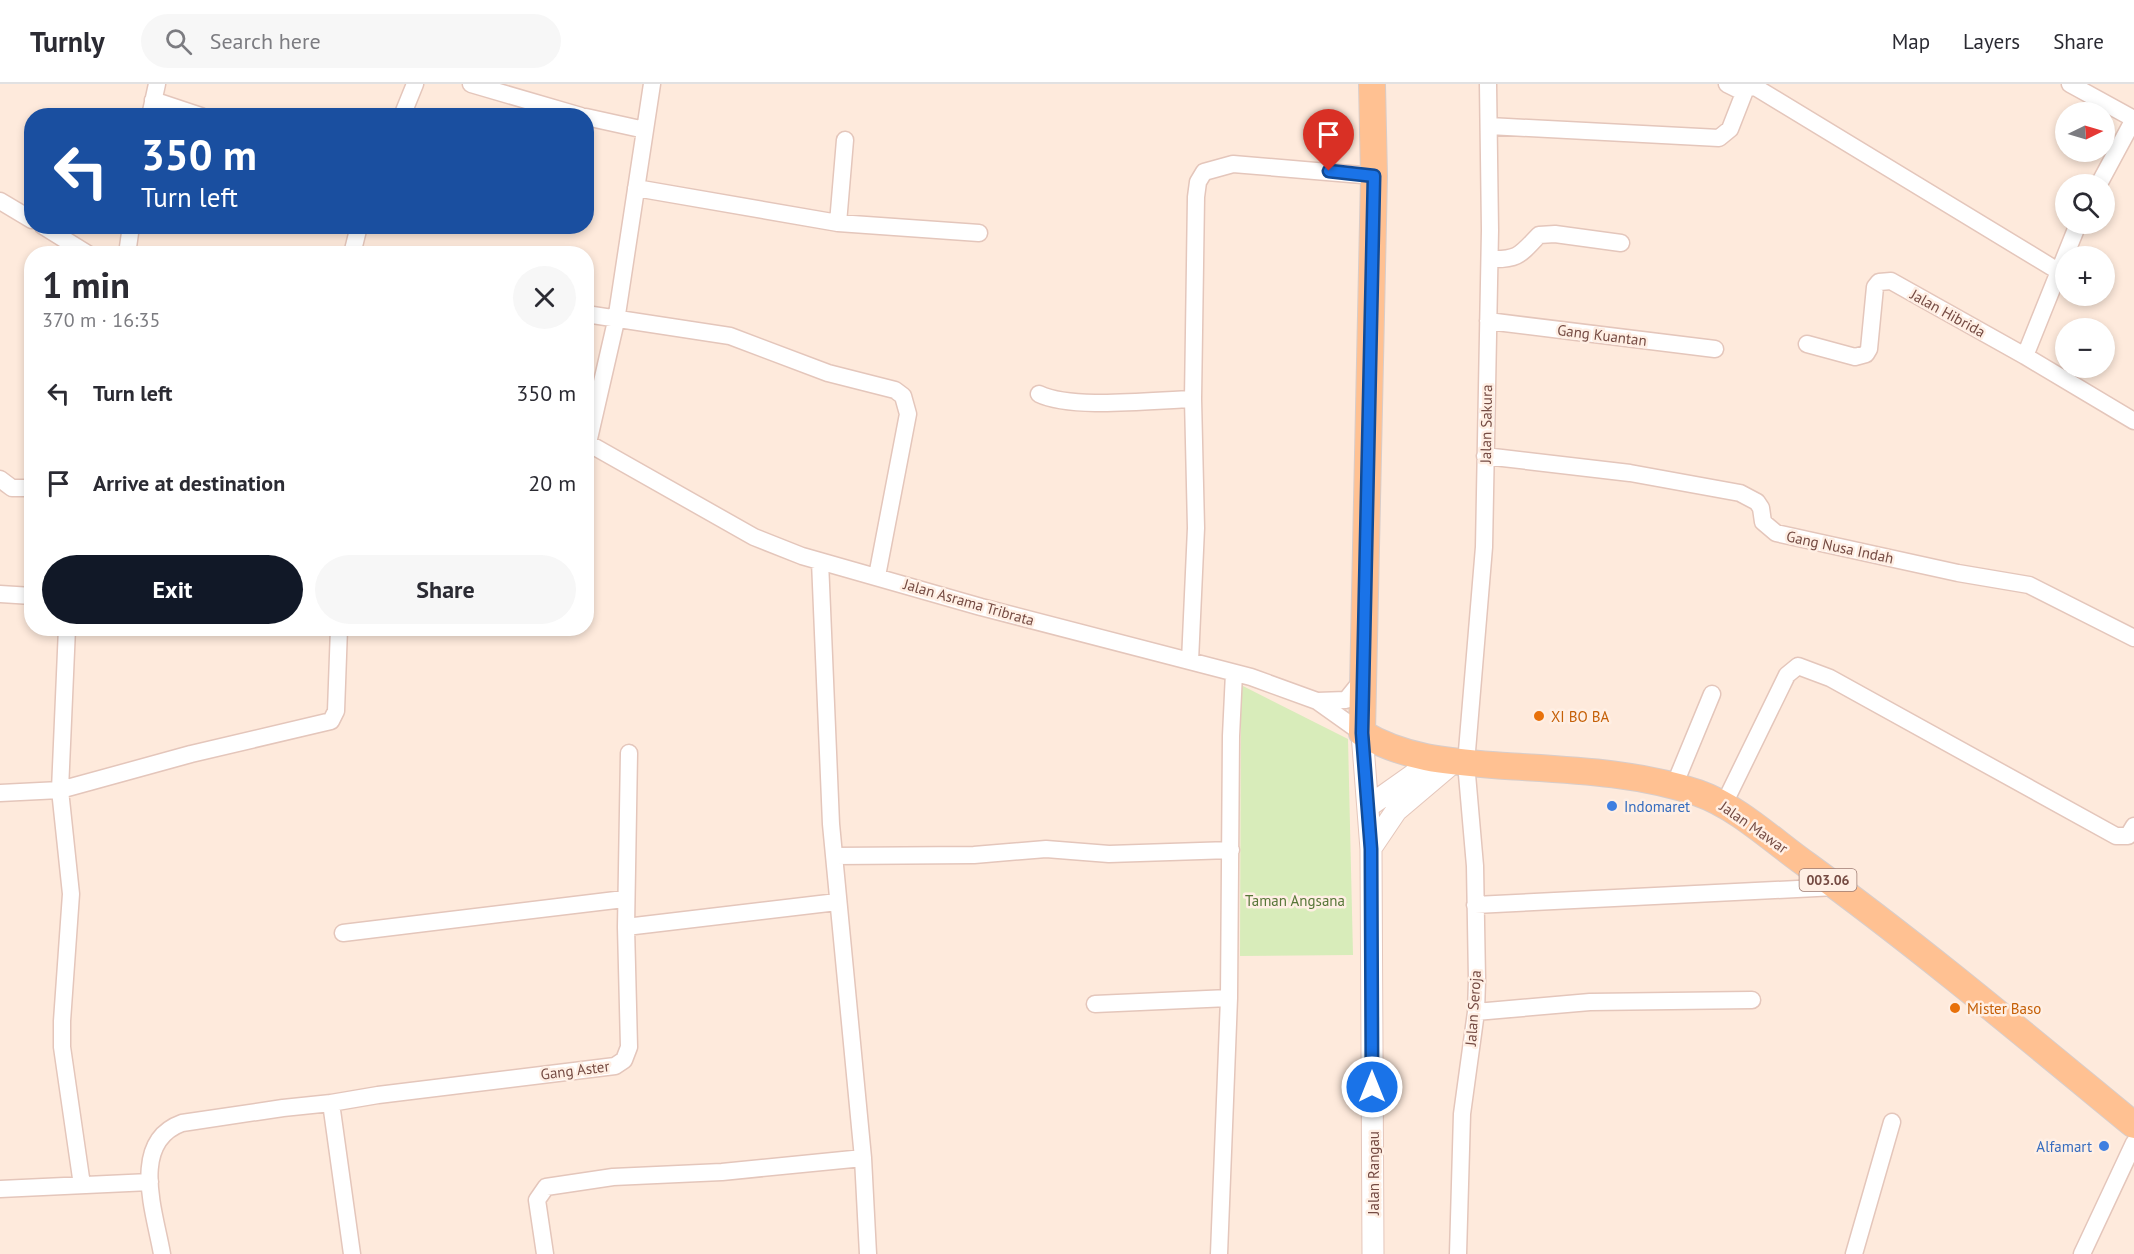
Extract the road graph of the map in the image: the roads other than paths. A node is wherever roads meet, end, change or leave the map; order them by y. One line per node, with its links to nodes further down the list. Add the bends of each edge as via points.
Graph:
1 (416, 84): 11 (street)
2 (471, 84): 12 (street)
3 (652, 84): 16 (street)
4 (1372, 84): 19 (main road, Jalan Rangau)
5 (1488, 84): 15 (street, Jalan Sakura)
6 (1727, 84): 8 (street)
7 (2070, 84): 14 (street)
8 (1743, 92): 15 (street, via 1728,133 1713,139); 29 (street, via 1755,87 1774,97)
9 (153, 100): 10 (street)
10 (177, 108)
11 (406, 108)
12 (554, 108)
13 (594, 119): 16 (street)
14 (2134, 119): 18 (street)
15 (1489, 126): 28 (street, Jalan Sakura)
16 (645, 130): 20 (street)
17 (845, 140): 23 (street)
18 (2104, 174)
19 (1374, 176): 38 (street, via 1233,164 1204,172 1197,182 1196,197); 57 (main road, Jalan Rangau)
20 (636, 188): 23 (street); 32 (street)
21 (0, 201): 22 (street)
22 (24, 215)
23 (838, 223): 24 (street)
24 (979, 232)
25 (56, 234): 27 (street)
26 (1622, 243): 28 (street, via 1539,235 1509,260)
27 (75, 246)
28 (1490, 259): 33 (street, Jalan Sakura)
29 (2055, 269)
30 (2055, 279): 36 (street)
31 (594, 316): 32 (street)
32 (616, 321): 39 (street); 46 (street, via 730,336 828,373 895,390 903,396 908,414)
33 (1488, 321): 35 (street, Gang Kuantan); 42 (street, Jalan Sakura)
34 (1807, 344): 36 (street, Jalan Hibrida, via 1855,357 1866,354 1875,287 1884,280)
35 (1715, 350)
36 (2025, 356): 40 (street, Jalan Hibrida)
37 (1039, 394): 38 (street, via 1108,402)
38 (1193, 399): 52 (street, via 1196,528)
39 (594, 414)
40 (2134, 421)
41 (594, 447): 45 (street, Jalan Asrama Tribrata, via 754,537)
42 (1485, 456): 51 (street, Gang Nusa Indah, via 1630,473 1740,493 1757,502 1763,522 1776,533 2029,585); 59 (street, Jalan Sakura, via 1484,547)
43 (0, 479): 44 (street, via 12,488)
44 (24, 488)
45 (820, 561): 46 (street, Jalan Asrama Tribrata); 68 (street)
46 (877, 576): 52 (street, Jalan Asrama Tribrata)
47 (0, 594): 48 (street)
48 (24, 596)
49 (67, 636): 61 (street)
50 (339, 636): 61 (street, via 336,711 331,721)
51 (2134, 638)
52 (1190, 661): 53 (street, Jalan Asrama Tribrata)
53 (1234, 673): 55 (street, Jalan Asrama Tribrata); 67 (street)
54 (1712, 694): 60 (street)
55 (1317, 701): 56 (street); 57 (street, Jalan Asrama Tribrata)
56 (1337, 701): 57 (street); 57 (street, via 1352,695)
57 (1364, 708): 59 (main road, Jalan Mawar / 003.06, via 1379,744 1417,757); 64 (street, Jalan Rangau)
58 (629, 753): 70 (street, Gang Aster)
59 (1453, 760): 60 (main road, Jalan Mawar / 003.06, via 1596,772); 64 (street); 66 (street, via 1396,811); 72 (street, Jalan Seroja)
60 (1674, 786): 63 (main road, Jalan Mawar / 003.06)
61 (60, 790): 62 (street); 85 (street, via 71,894 62,1047)
62 (0, 793)
63 (1724, 804): 65 (street, via 1787,675 1798,666 1830,678 2116,836 2128,836); 69 (main road, Jalan Mawar / 003.06)
64 (1369, 806): 66 (street, Jalan Rangau)
65 (2134, 826)
66 (1371, 849): 92 (street, Jalan Rangau)
67 (1231, 850): 68 (street, via 1109,854 1046,849 974,855); 75 (street)
68 (834, 856): 71 (street)
69 (1837, 887): 72 (street); 81 (main road, Jalan Mawar / 003.06)
70 (624, 899): 73 (street, Gang Aster); 74 (street)
71 (837, 902): 73 (street); 83 (street)
72 (1475, 906): 78 (street, Jalan Seroja)
73 (626, 927): 79 (street, Gang Aster, via 629,1047 624,1060 615,1066)
74 (343, 933)
75 (1229, 998): 77 (street); 91 (street)
76 (1752, 1000): 78 (street, via 1590,1002)
77 (1095, 1004)
78 (1476, 1012): 93 (street, Jalan Seroja, via 1462,1114)
79 (331, 1103): 84 (street, Gang Aster, via 283,1107 169,1128 152,1148); 88 (street)
80 (1892, 1122): 94 (street)
81 (2134, 1125)
82 (2134, 1143): 95 (street)
83 (863, 1158): 89 (street, via 553,1185 540,1192 537,1200); 90 (street)
84 (150, 1182): 85 (street); 87 (street, Gang Aster)
85 (82, 1185): 86 (street)
86 (0, 1189)
87 (162, 1254)
88 (352, 1254)
89 (545, 1254)
90 (868, 1254)
91 (1219, 1254)
92 (1373, 1254)
93 (1458, 1254)
94 (1854, 1254)
95 (2082, 1254)

